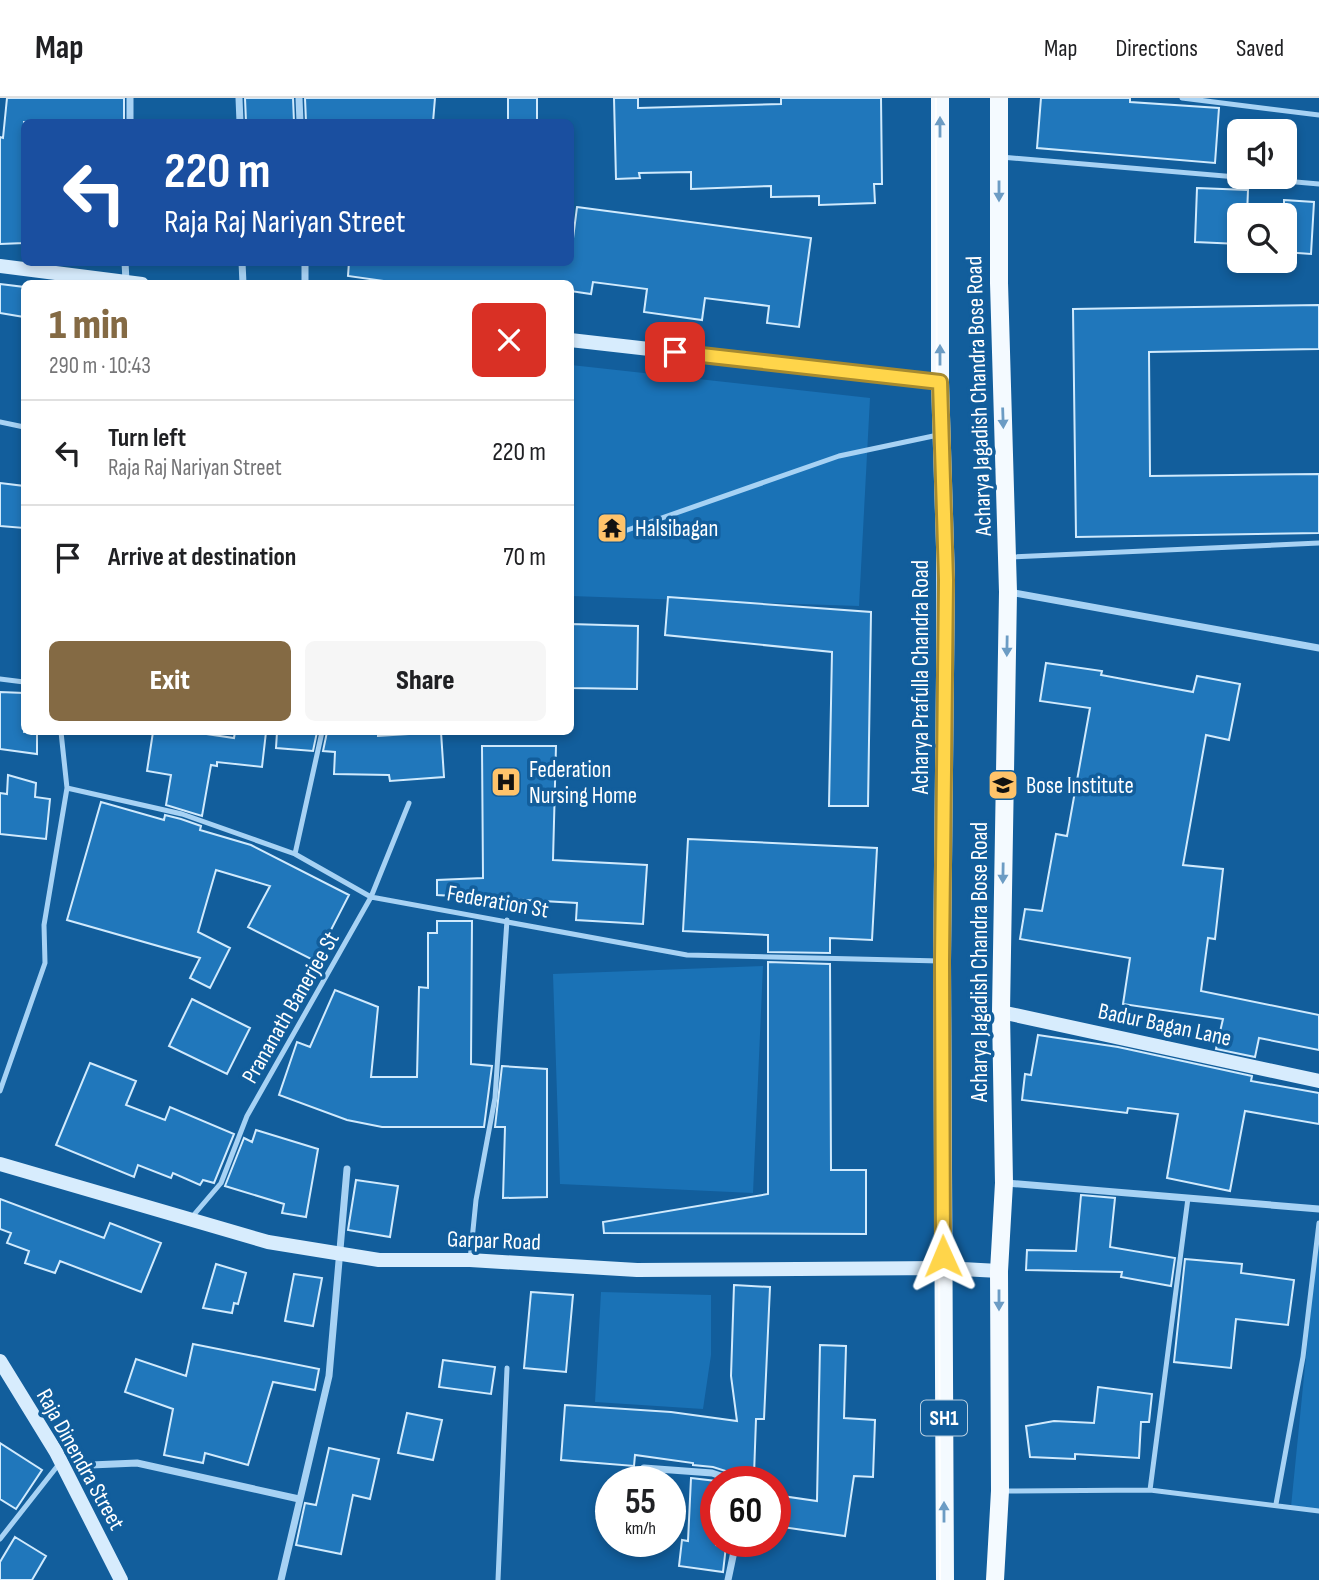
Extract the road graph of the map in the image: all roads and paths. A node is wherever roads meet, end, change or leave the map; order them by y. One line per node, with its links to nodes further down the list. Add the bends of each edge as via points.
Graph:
1 (130, 98): 8 (street)
2 (239, 98): 9 (street)
3 (299, 98): 10 (street)
4 (940, 98): 16 (main road, Acharya Prafulla Chandra Road / SH1, one-way to 4)
5 (999, 98): 11 (main road, Acharya Jagadish Chandra Bose Road)
6 (1182, 98): 7 (lane)
7 (1319, 115)
8 (130, 119)
9 (240, 119)
10 (300, 119)
11 (999, 157): 12 (lane); 22 (main road, Acharya Jagadish Chandra Bose Road, one-way to 22)
12 (1319, 184)
13 (0, 265): 14 (street)
14 (110, 280)
15 (574, 340): 16 (street)
16 (940, 382): 19 (main road, Acharya Prafulla Chandra Road / SH1)
17 (0, 422): 18 (lane)
18 (21, 426)
19 (941, 435): 20 (lane, via 839,456); 34 (main road, Acharya Prafulla Chandra Road / SH1, via 946,580)
20 (616, 534)
21 (1319, 543): 22 (lane)
22 (1007, 557): 23 (main road, Acharya Jagadish Chandra Bose Road)
23 (1008, 592): 24 (street); 35 (main road, Acharya Jagadish Chandra Bose Road, one-way to 35)
24 (1319, 649)
25 (0, 679): 26 (lane)
26 (21, 682)
27 (61, 735): 29 (lane)
28 (321, 735): 31 (lane)
29 (67, 788): 31 (lane, Federation St, via 181,814); 37 (lane, via 44,925 45,962)
30 (409, 803): 32 (lane, Prananath Banerjee St)
31 (295, 854): 32 (lane, Federation St)
32 (371, 897): 33 (lane, Federation St); 43 (lane, Prananath Banerjee St, via 247,1116 221,1182)
33 (508, 920): 34 (lane, Federation St, via 687,955); 46 (lane, via 495,1098)
34 (942, 961): 47 (main road, Acharya Prafulla Chandra Road / SH1)
35 (1001, 1012): 36 (street, Badur Bagan Lane); 40 (main road, Acharya Jagadish Chandra Bose Road)
36 (1319, 1081)
37 (0, 1091)
38 (0, 1164): 43 (street, Garpar Road)
39 (347, 1169): 45 (street)
40 (1004, 1183): 41 (street); 48 (main road, Acharya Jagadish Chandra Bose Road)
41 (1188, 1198): 42 (street); 53 (lane)
42 (1319, 1209)
43 (189, 1220): 45 (street, Garpar Road, via 268,1242)
44 (1319, 1223): 56 (lane, via 1303,1357)
45 (342, 1255): 46 (street, Garpar Road, via 379,1260); 55 (street, via 329,1376)
46 (470, 1260): 47 (street, Garpar Road, via 637,1270)
47 (943, 1262): 48 (street, Garpar Road); 64 (main road, SH1, one-way to 47)
48 (999, 1271): 54 (main road, Acharya Jagadish Chandra Bose Road, one-way to 54)
49 (0, 1361): 51 (street, Raja Dinendra Street)
50 (507, 1368): 62 (lane)
51 (61, 1462): 58 (lane); 60 (street, Raja Dinendra Street)
52 (91, 1465): 55 (street, via 137,1463)
53 (1150, 1490): 54 (lane); 56 (lane)
54 (1000, 1491): 65 (main road, Acharya Jagadish Chandra Bose Road)
55 (299, 1499): 61 (street)
56 (1276, 1504): 57 (lane)
57 (1319, 1511)
58 (0, 1539)
59 (733, 1557): 63 (street)
60 (121, 1580)
61 (281, 1580)
62 (498, 1580)
63 (728, 1580)
64 (945, 1580)
65 (995, 1580)

